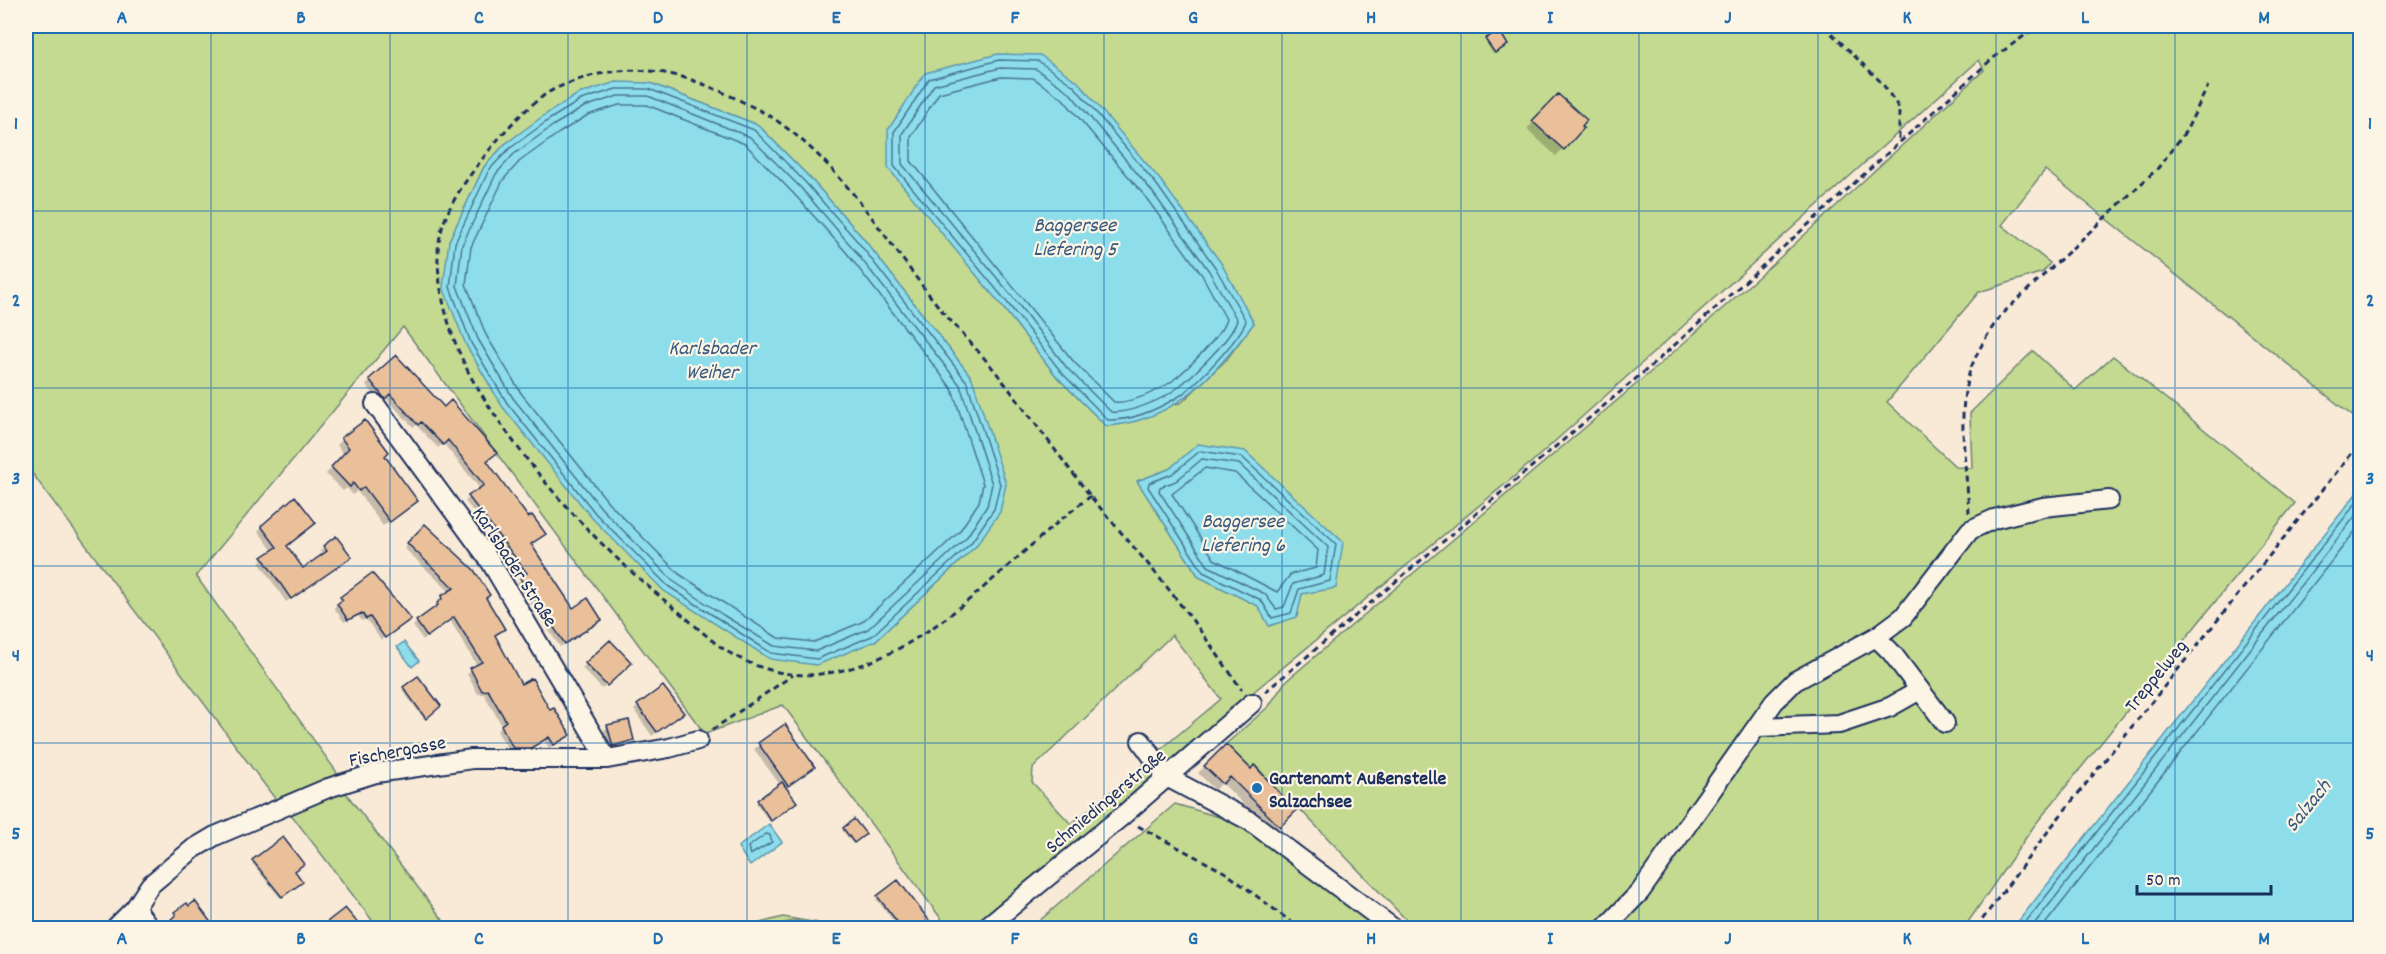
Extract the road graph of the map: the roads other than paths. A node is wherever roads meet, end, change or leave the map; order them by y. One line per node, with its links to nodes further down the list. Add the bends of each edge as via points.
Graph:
1 (375, 404): 10 (street, Karlsbader Straße, via 490,561)
2 (2109, 500): 3 (street, via 2043,507 1994,519 1970,530 1903,617)
3 (1876, 637): 4 (street); 7 (street, via 1795,681)
4 (1920, 690): 6 (street); 7 (street, via 1890,707 1839,723)
5 (1251, 703): 11 (street, Schmiedingerstraße)
6 (1945, 723)
7 (1756, 727): 17 (street, via 1640,891)
8 (698, 740): 10 (street, Fischergasse)
9 (1141, 741): 11 (street)
10 (608, 759): 12 (street, Fischergasse, via 472,759 376,773 215,836 150,885)
11 (1167, 777): 15 (street, Schmiedingerstraße); 16 (street, via 1250,821)
12 (135, 908): 13 (street, Fischergasse); 14 (street)
13 (115, 928)
14 (150, 928)
15 (985, 928)
16 (1393, 928)
17 (1605, 928)

